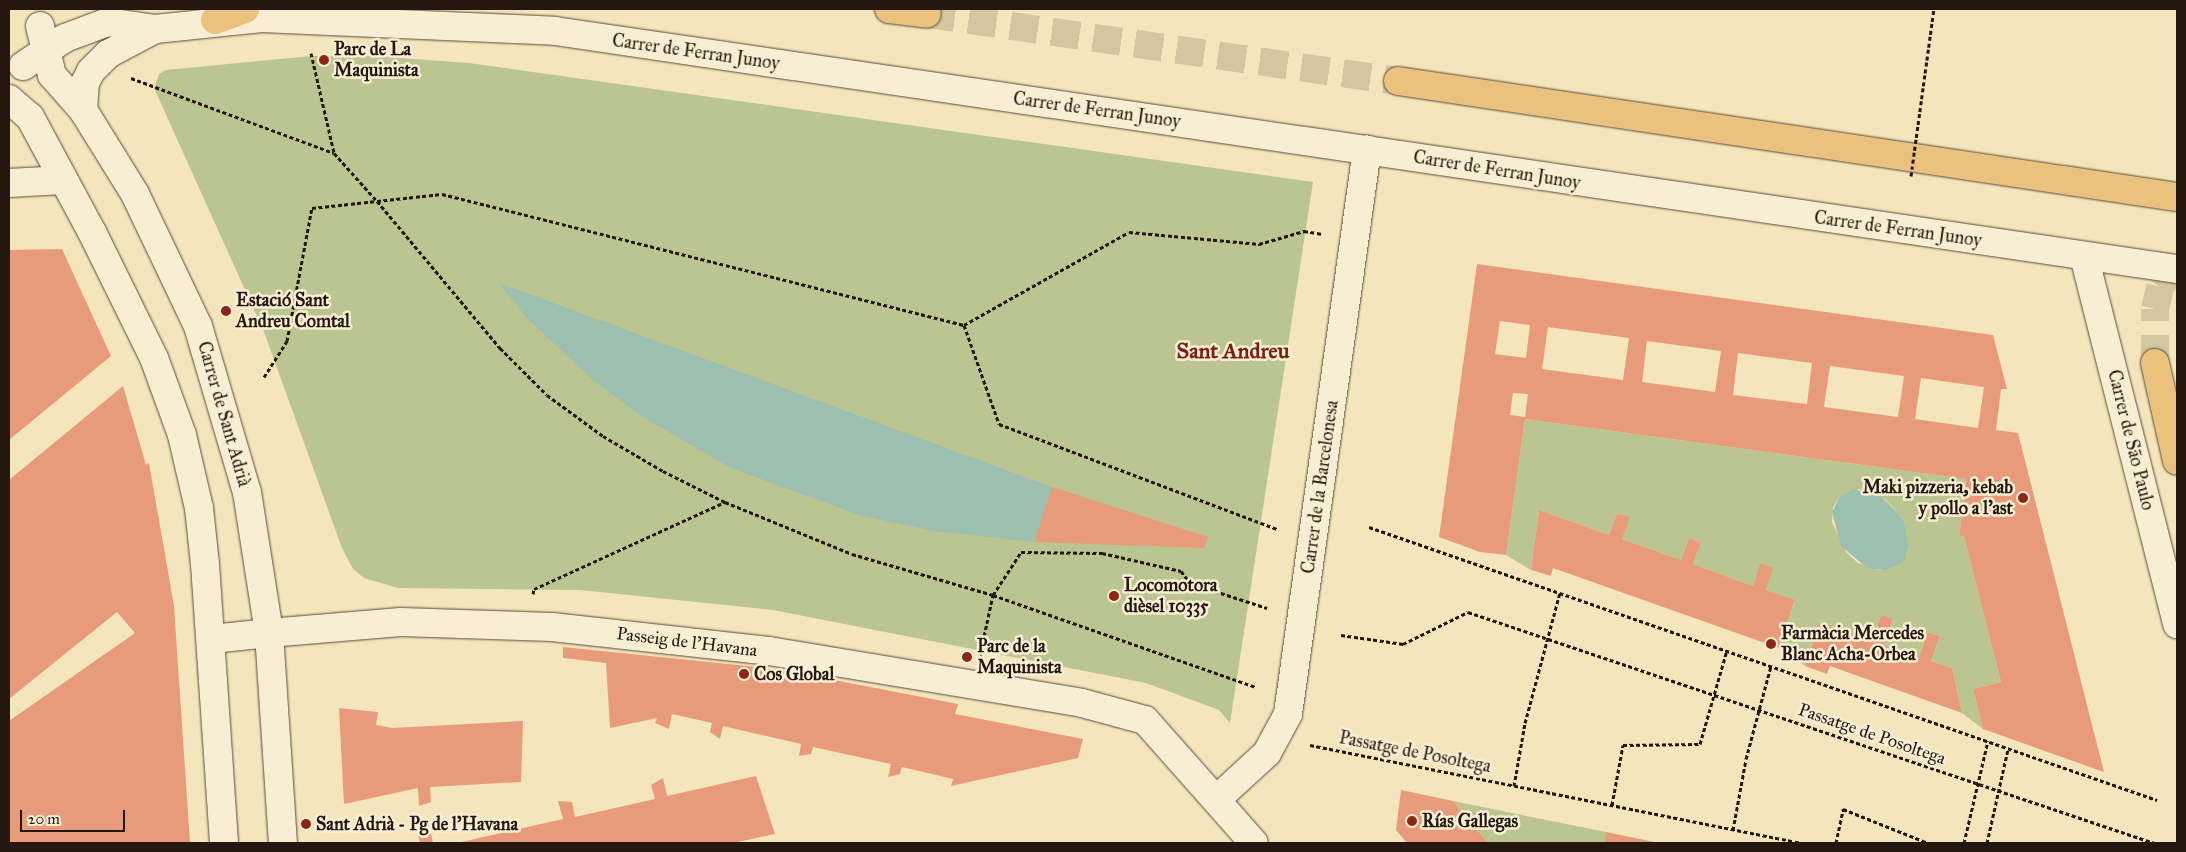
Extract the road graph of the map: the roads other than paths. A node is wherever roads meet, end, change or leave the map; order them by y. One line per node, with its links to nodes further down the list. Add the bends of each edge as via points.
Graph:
1 (245, 9): 4 (highway)
2 (889, 9): 3 (highway)
3 (927, 14)
4 (215, 20): 6 (street, Carrer de Ferran Junoy); 11 (street, Carrer de Ferran Junoy, via 270,18 555,31)
5 (39, 28): 6 (street, Carrer de Ferran Junoy, via 102,23); 7 (street, via 38,41); 10 (street, Carrer de Sant Adrià, via 52,76)
6 (155, 28): 10 (street, via 108,54 91,71 85,84)
7 (16, 71)
8 (1398, 81): 14 (highway)
9 (9, 99): 12 (street, via 30,118)
10 (83, 110): 20 (street, Carrer de Sant Adrià, via 135,194 198,326 247,492)
11 (1367, 150): 15 (street, Carrer de Ferran Junoy); 22 (street, Carrer de la Barcelonesa, via 1288,714 1267,753)
12 (64, 180): 13 (street); 21 (street, via 154,358 182,435 199,508)
13 (9, 183)
14 (2177, 197)
15 (2084, 256): 16 (street, Carrer de Ferran Junoy); 19 (street, Carrer de São Paulo)
16 (2177, 269)
17 (2155, 362): 18 (highway)
18 (2177, 461)
19 (2177, 624)
20 (269, 633): 21 (street, Passeig de l'Havana); 22 (street, Passeig de l'Havana, via 401,622 552,627 724,645 961,681 1082,703 1145,720); 24 (street, Carrer de Sant Adrià)
21 (212, 638): 23 (street)
22 (1217, 799): 25 (street, Passeig de l'Havana)
23 (224, 843)
24 (283, 843)
25 (1254, 843)

